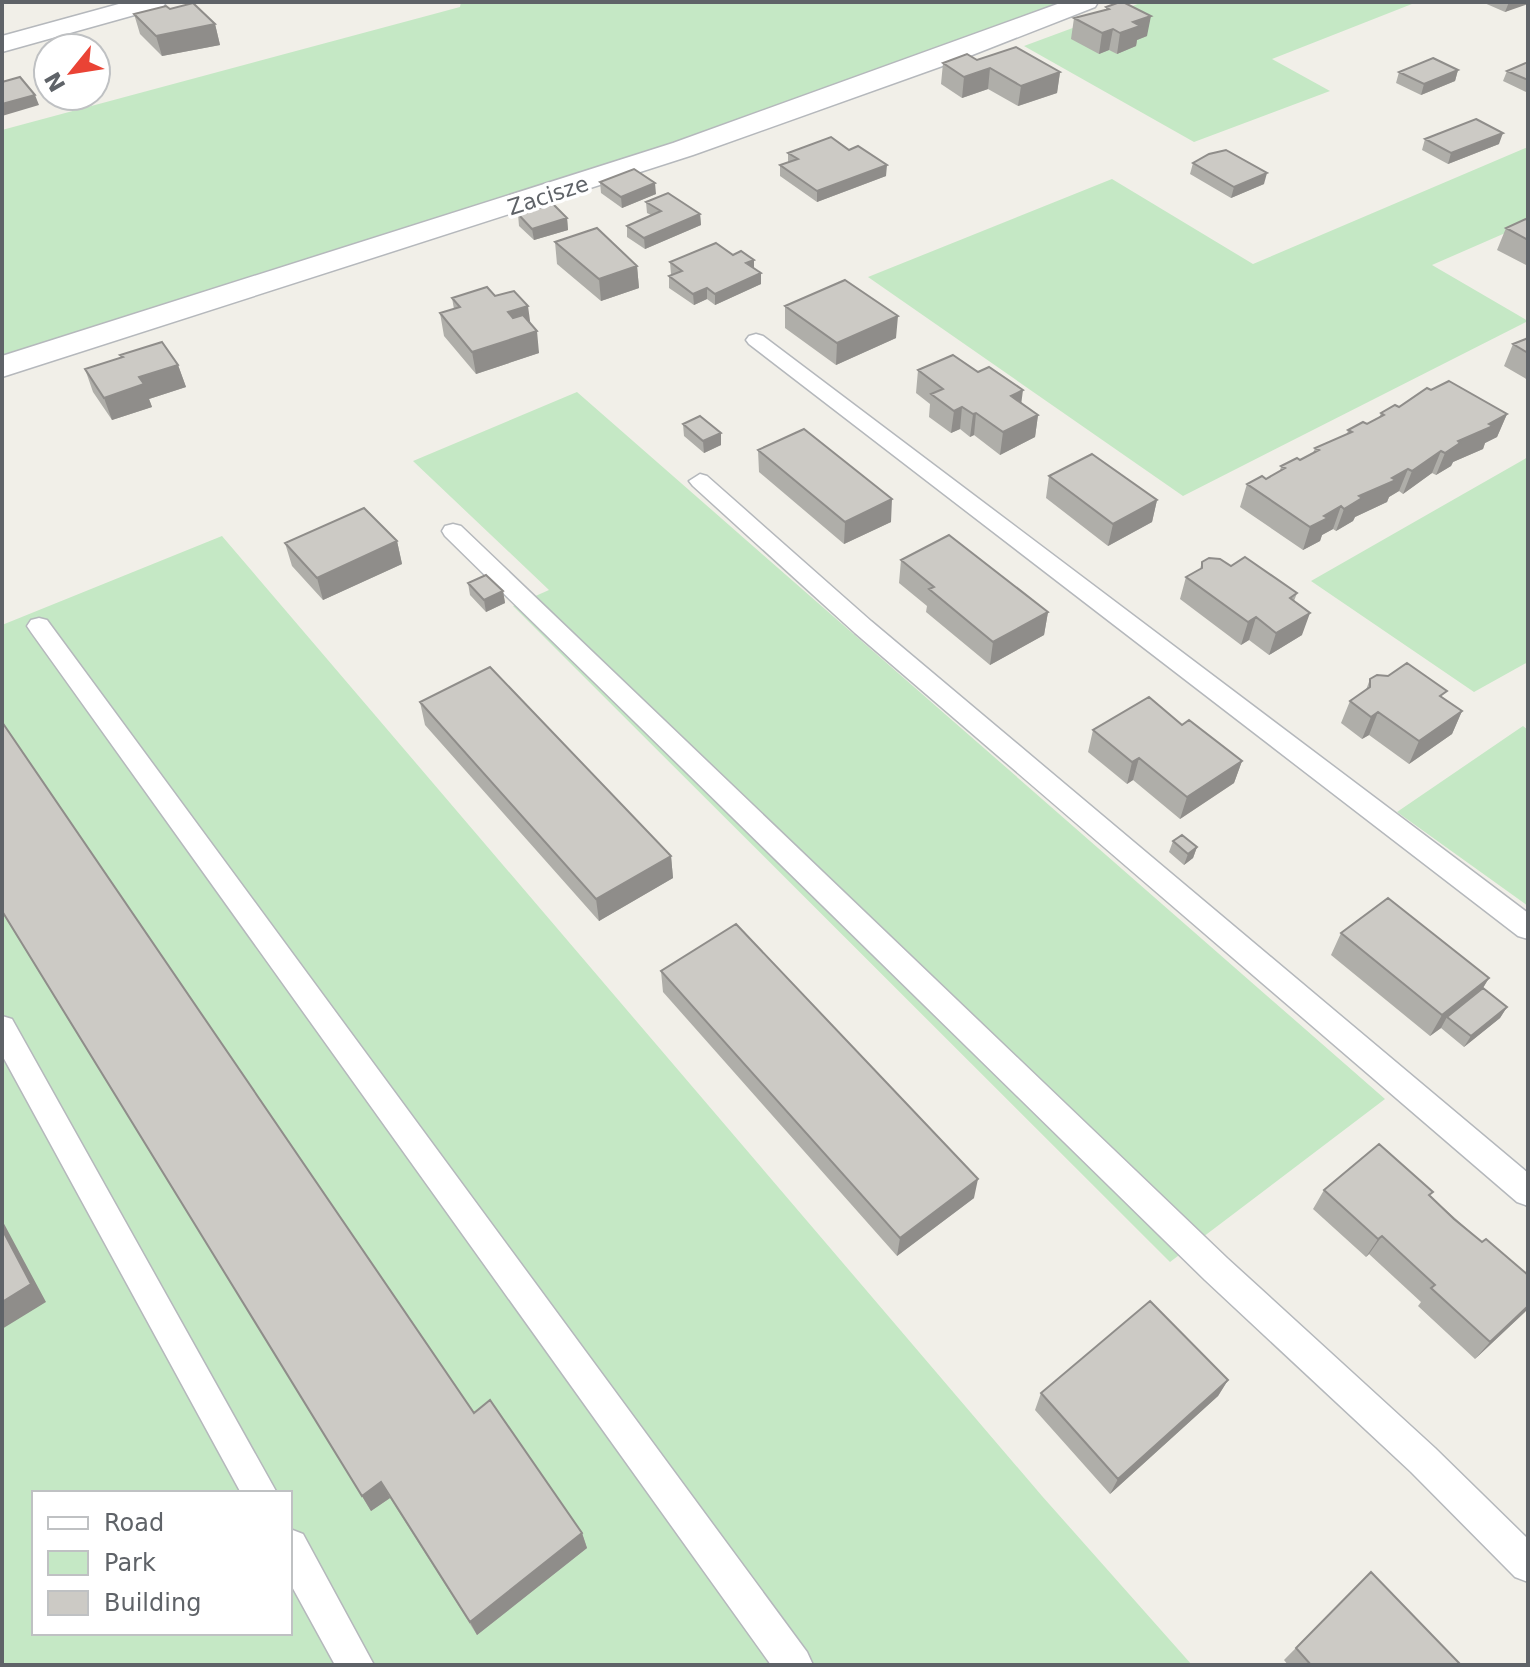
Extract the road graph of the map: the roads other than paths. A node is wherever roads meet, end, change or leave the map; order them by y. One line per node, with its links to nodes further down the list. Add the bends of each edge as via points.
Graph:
1 (154, 2): 3 (street)
2 (1086, 2): 5 (street, Zacisze, via 910,71 584,184)
3 (2, 44)
4 (756, 340): 9 (lane)
5 (2, 367)
6 (700, 481): 11 (lane, via 863,627)
7 (453, 531): 14 (lane)
8 (39, 626): 16 (lane)
9 (1528, 928)
10 (2, 1028): 12 (lane)
11 (1528, 1192)
12 (259, 1491)
13 (292, 1551): 15 (lane)
14 (1528, 1564)
15 (355, 1665)
16 (794, 1665)

